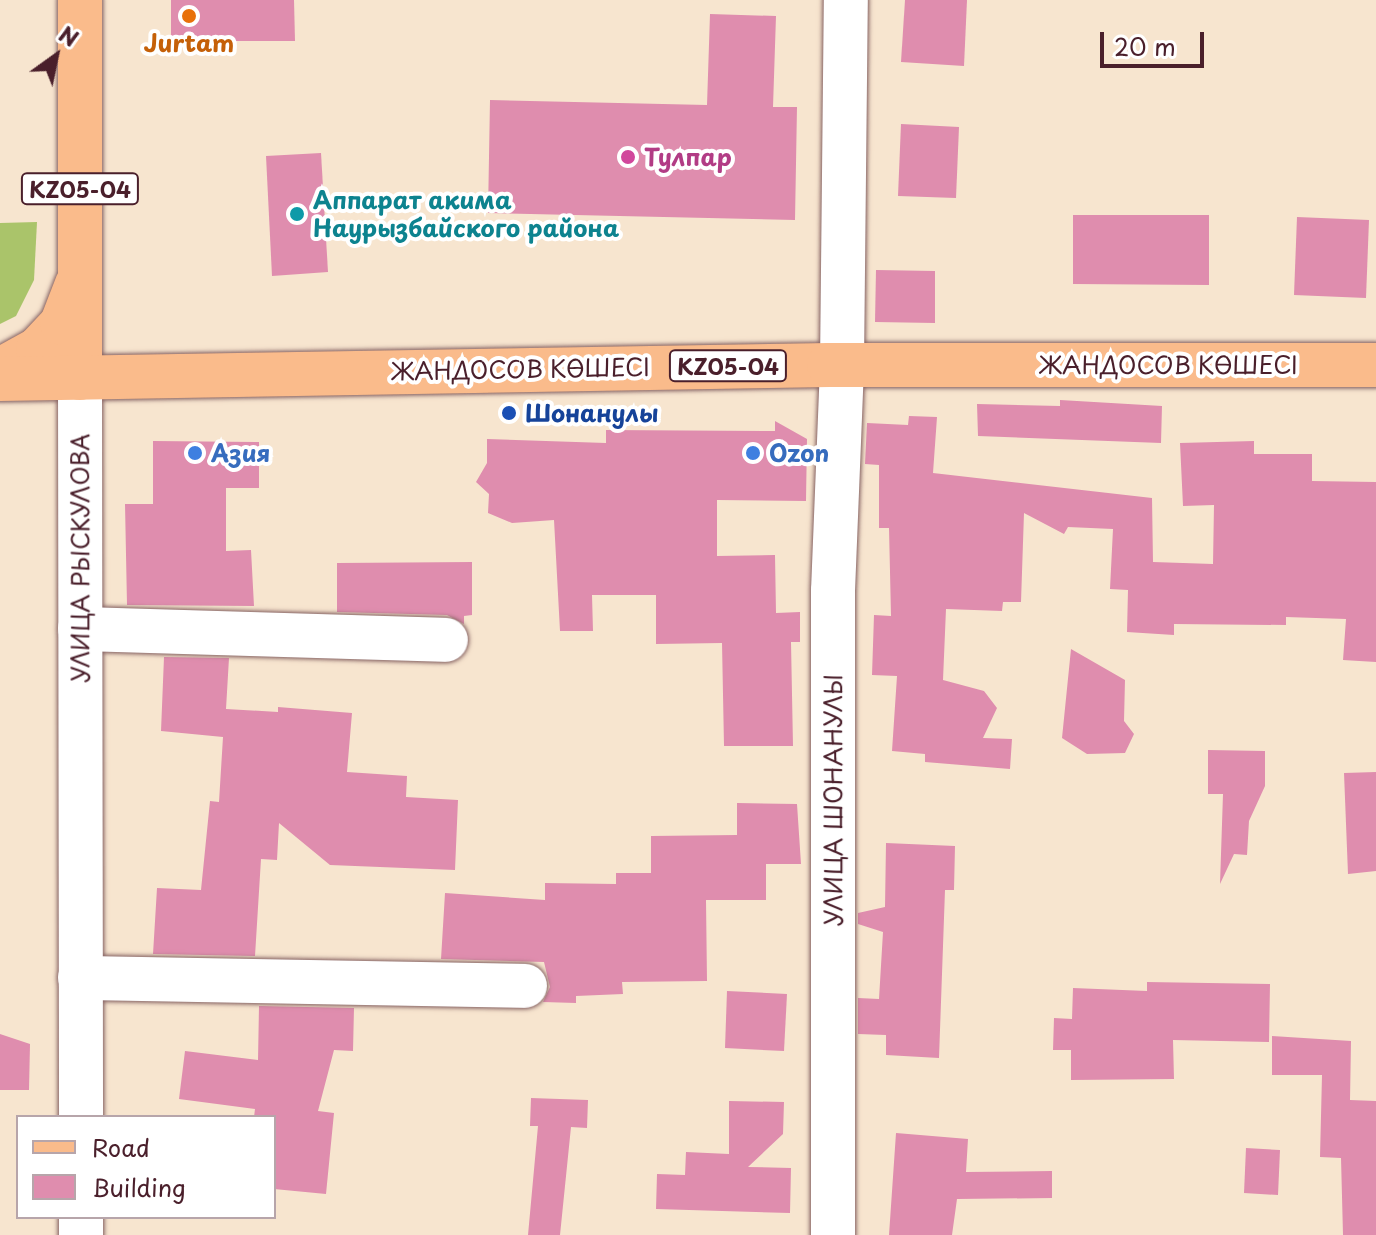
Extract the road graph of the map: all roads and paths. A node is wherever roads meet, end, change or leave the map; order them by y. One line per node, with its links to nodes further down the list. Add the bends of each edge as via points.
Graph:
1 (80, 0): 3 (main road, УЛИЦА РЫСКУЛОВА / KZ05-04)
2 (846, 0): 4 (street, УЛИЦА ШОНАНУЛЫ)
3 (79, 278): 6 (main road, KZ05-04, via 62,323 38,349); 7 (main road, KZ05-04, via 91,322 117,351); 8 (main road, УЛИЦА РЫСКУЛОВА / KZ05-04)
4 (842, 365): 5 (main road, ЖАНДОСОВ КӨШЕСІ / KZ05-04); 7 (main road, ЖАНДОСОВ КӨШЕСІ / KZ05-04); 15 (street, УЛИЦА ШОНАНУЛЫ, via 833,591)
5 (1376, 365)
6 (0, 370)
7 (184, 375): 8 (main road, ЖАНДОСОВ КӨШЕСІ / KZ05-04)
8 (80, 378): 9 (main road, ЖАНДОСОВ КӨШЕСІ / KZ05-04); 10 (street, УЛИЦА РЫСКУЛОВА)
9 (0, 379)
10 (80, 629): 11 (street); 12 (street, УЛИЦА РЫСКУЛОВА)
11 (446, 640)
12 (80, 978): 13 (street); 14 (street, УЛИЦА РЫСКУЛОВА)
13 (525, 986)
14 (81, 1115)
15 (833, 1235)

